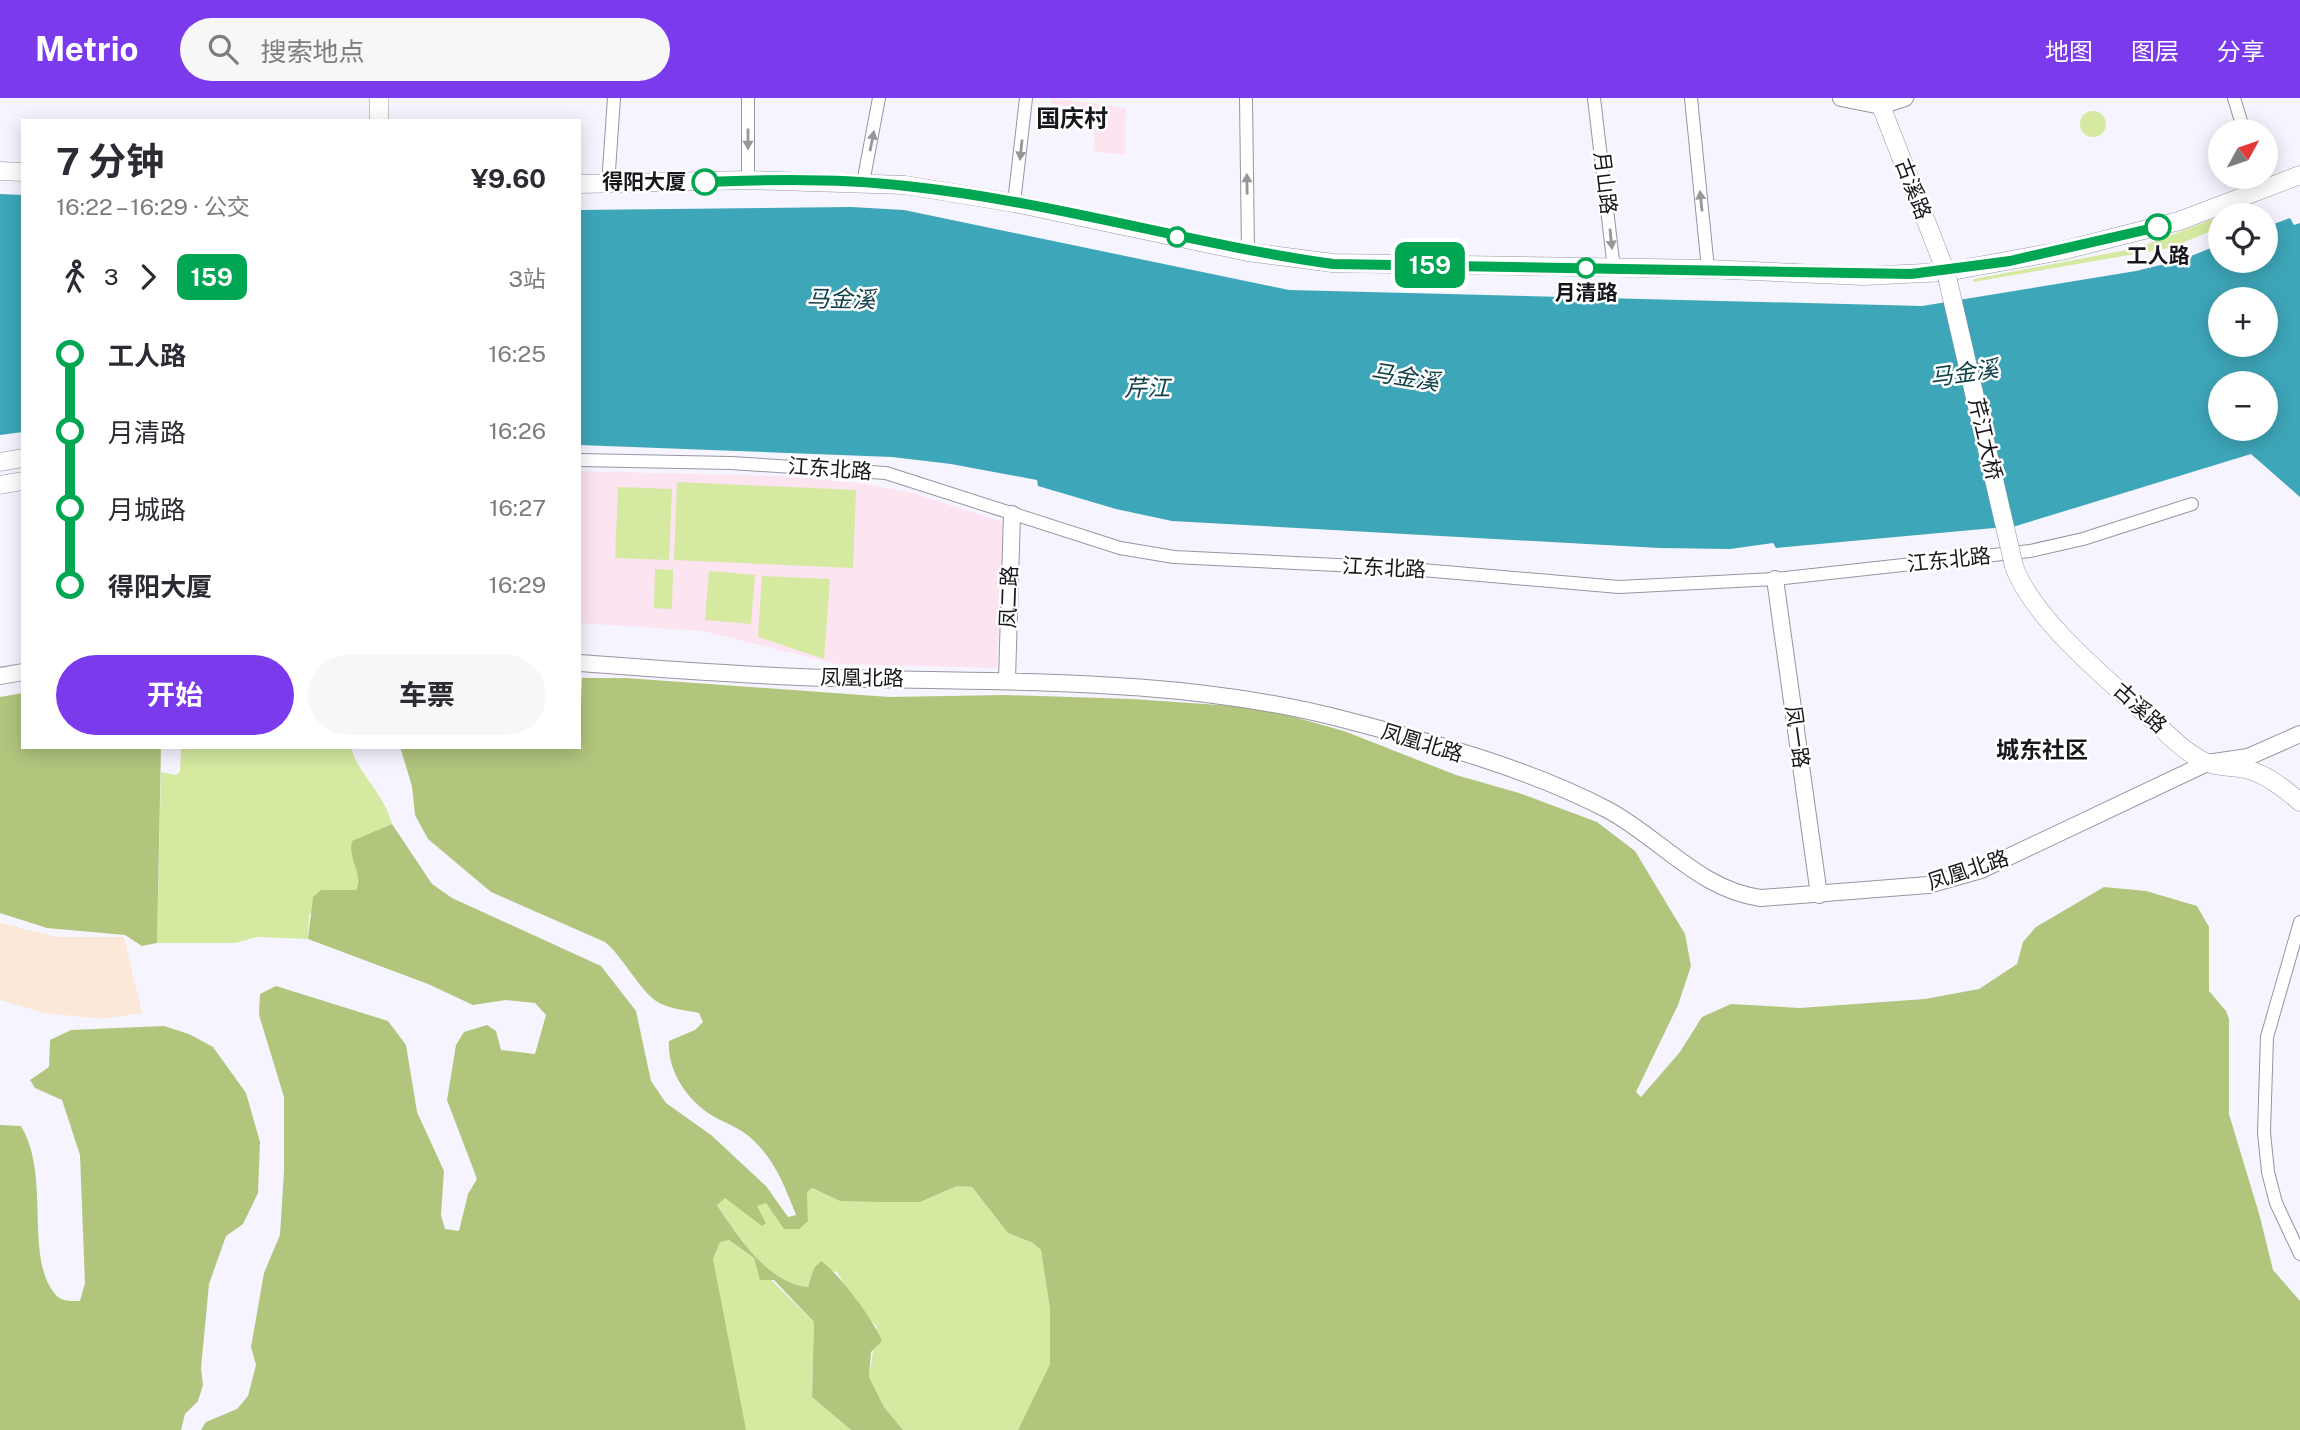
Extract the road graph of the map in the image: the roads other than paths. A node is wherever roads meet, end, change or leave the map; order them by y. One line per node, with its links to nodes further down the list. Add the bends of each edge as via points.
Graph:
1 (379, 98): 13 (main road)
2 (614, 98): 22 (street)
3 (748, 98): 18 (street, one-way to 18)
4 (880, 98): 20 (street, one-way to 4)
5 (1026, 98): 24 (street, one-way to 24)
6 (1246, 98): 25 (street, one-way to 6)
7 (1594, 98): 26 (street, 月山路, one-way to 26)
8 (1691, 98): 27 (street, one-way to 8)
9 (1841, 98): 12 (street)
10 (1905, 98): 12 (street)
11 (2234, 98): 14 (street)
12 (1881, 106): 28 (main road, 古溪路)
13 (379, 119)
14 (2240, 119)
15 (0, 171): 16 (main road)
16 (21, 172)
17 (2300, 175): 19 (main road)
18 (748, 180): 20 (main road); 22 (main road)
19 (2278, 180)
20 (863, 183): 24 (main road, via 905,185)
21 (581, 184): 22 (main road)
22 (608, 185)
23 (2248, 189): 28 (main road, via 2179,221 2061,251)
24 (1014, 203): 25 (main road)
25 (1248, 252): 26 (main road, via 1333,264)
26 (1614, 269): 27 (main road)
27 (1708, 269): 28 (main road, via 1864,276)
28 (1946, 272): 36 (main road, 芹江大桥, bridge)
29 (21, 458): 31 (main road)
30 (581, 460): 35 (street, 江东北路, via 886,473)
31 (0, 462)
32 (21, 481): 33 (main road)
33 (0, 485)
34 (2192, 504): 37 (street, 江东北路, via 2048,548)
35 (1012, 514): 37 (street, 江东北路, via 1120,548 1174,557 1399,568 1619,587); 41 (street, 凤二路)
36 (2014, 566): 43 (main road, 古溪路, via 2021,584 2045,616 2115,687)
37 (1775, 579): 45 (street, 凤一路)
38 (581, 663): 41 (street, 凤凰北路, via 830,678)
39 (21, 671): 40 (street)
40 (0, 673)
41 (1007, 679): 45 (street, 凤凰北路, via 1234,698 1350,721 1564,789 1637,827 1719,887 1738,895)
42 (2300, 734): 43 (street, 凤凰北路, via 2249,757)
43 (2207, 763): 44 (main road, 古溪路, via 2246,769); 45 (street, 凤凰北路, via 1981,870 1928,885)
44 (2300, 802)
45 (1819, 895)
46 (2300, 922): 47 (street, via 2267,1037 2264,1132 2276,1203)
47 (2300, 1254)

